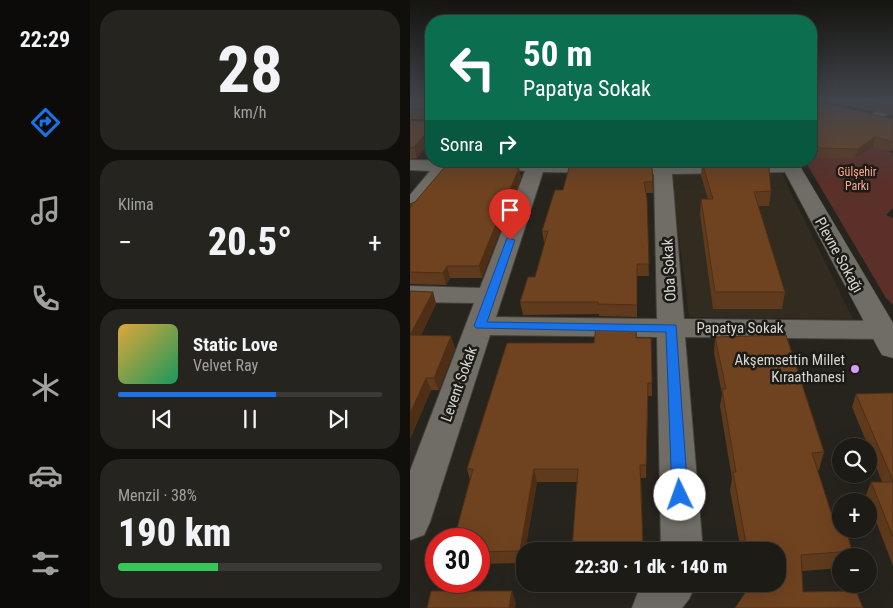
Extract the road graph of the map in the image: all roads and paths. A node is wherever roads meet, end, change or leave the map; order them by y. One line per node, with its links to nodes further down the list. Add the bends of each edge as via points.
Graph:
1 (410, 165): 2 (street)
2 (425, 165)
3 (442, 167): 9 (street)
4 (537, 167): 11 (street, Levent Sokak)
5 (613, 167): 8 (street)
6 (726, 167): 8 (street)
7 (790, 167): 14 (street, Plevne Sokağı)
8 (663, 169): 13 (street, Oba Sokak)
9 (410, 208)
10 (410, 294): 11 (street)
11 (490, 296): 12 (street, Levent Sokak)
12 (480, 326): 13 (street, Papatya Sokak); 15 (street, Levent Sokak)
13 (672, 328): 14 (street, Papatya Sokak); 16 (street, Oba Sokak)
14 (887, 339)
15 (410, 522)
16 (682, 542)
17 (667, 592): 18 (street)
18 (654, 608)

